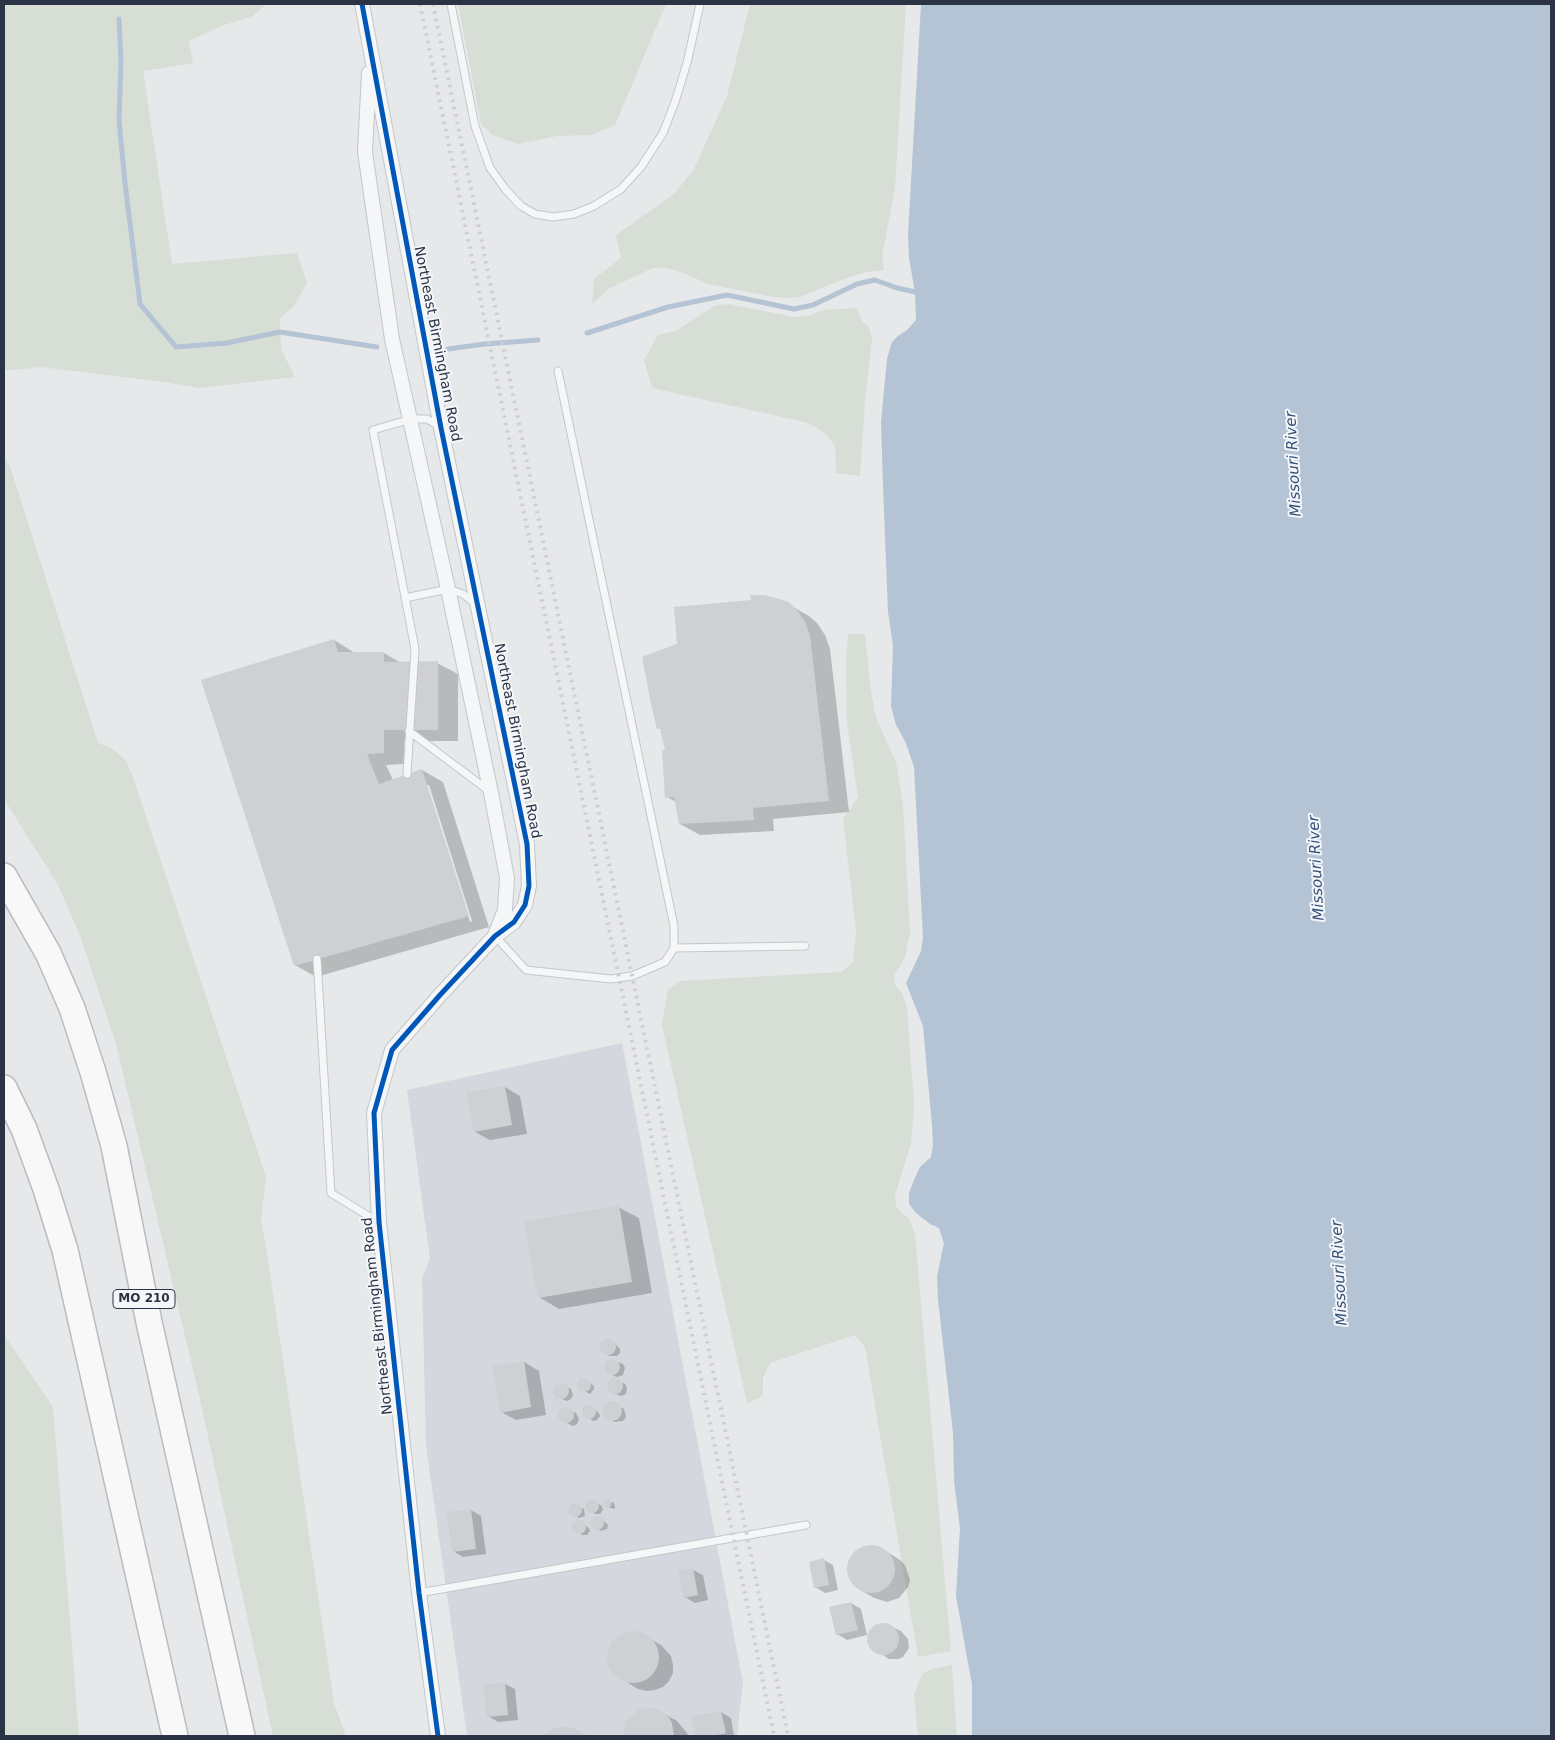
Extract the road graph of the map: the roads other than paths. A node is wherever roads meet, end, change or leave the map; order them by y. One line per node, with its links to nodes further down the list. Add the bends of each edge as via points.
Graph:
1 (362, 4): 4 (street, Northeast Birmingham Road)
2 (451, 4): 3 (lane, via 476,126 490,168 521,206 535,214 553,216 574,214 594,206 620,189 641,167 663,133 675,102)
3 (700, 4)
4 (370, 50): 6 (street, Northeast Birmingham Road, via 365,152 392,339); 7 (street, Northeast Birmingham Road)
5 (558, 371): 17 (lane, via 674,926)
6 (411, 419): 7 (lane, via 427,419); 8 (street, Northeast Birmingham Road); 9 (lane, via 373,430)
7 (441, 428): 10 (street, Northeast Birmingham Road)
8 (448, 589): 9 (lane); 10 (lane, via 463,594); 13 (street, Northeast Birmingham Road)
9 (405, 598): 11 (lane, via 414,649)
10 (478, 606): 15 (street, Northeast Birmingham Road, via 527,844 529,886 525,905 514,922)
11 (409, 731): 12 (lane); 13 (lane)
12 (408, 774)
13 (491, 793): 15 (street, Northeast Birmingham Road, via 507,878 506,910)
14 (4, 876): 24 (highway, MO 210, via 51,960 72,1008 114,1146 149,1322)
15 (495, 936): 17 (lane, via 526,970 611,979 632,976 665,962); 20 (street, Northeast Birmingham Road, via 392,1050 374,1114)
16 (805, 946): 17 (lane)
17 (674, 948)
18 (317, 959): 20 (lane, via 331,1193)
19 (4, 1088): 23 (highway, via 30,1144 65,1250)
20 (379, 1222): 22 (street, Northeast Birmingham Road)
21 (806, 1525): 22 (lane)
22 (419, 1593): 25 (street, Northeast Birmingham Road)
23 (175, 1736)
24 (242, 1736)
25 (438, 1736)

